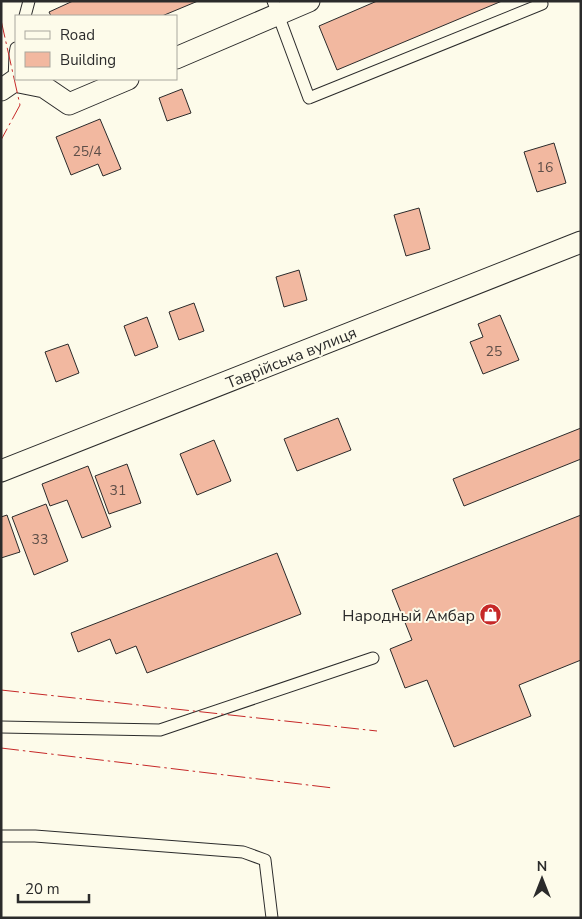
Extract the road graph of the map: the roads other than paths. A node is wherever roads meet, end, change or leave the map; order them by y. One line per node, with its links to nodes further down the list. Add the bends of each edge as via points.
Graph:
1 (29, 1): 5 (lane)
2 (309, 1): 4 (street)
3 (541, 1): 4 (lane, via 542,4 309,98)
4 (275, 8): 7 (street)
5 (25, 15)
6 (15, 51): 9 (lane)
7 (178, 57)
8 (126, 80): 9 (street, via 69,104 44,87)
9 (8, 86)
10 (581, 242): 11 (street, Таврійська вулиця)
11 (1, 471)
12 (373, 658): 13 (lane, via 160,730)
13 (1, 727)
14 (1, 836): 15 (lane, via 243,852 265,860)
15 (272, 918)

